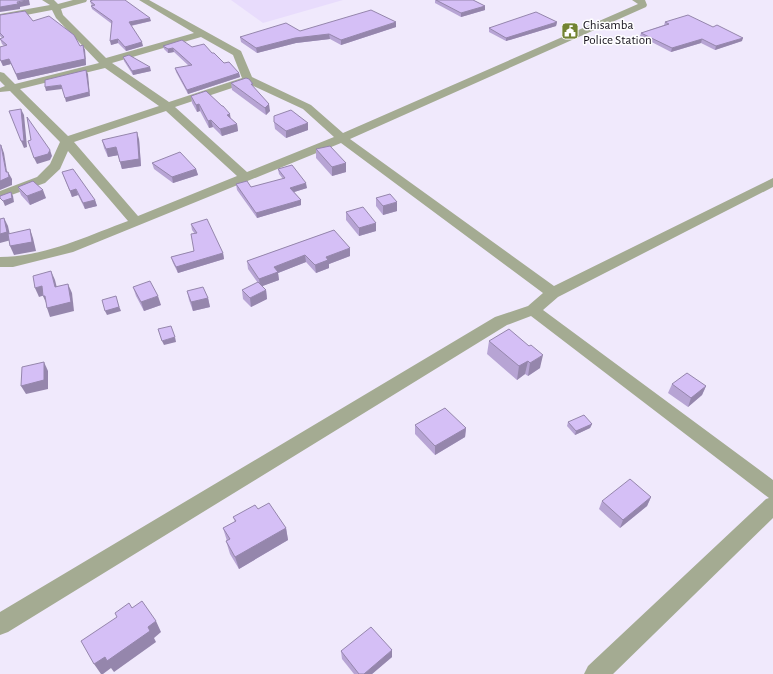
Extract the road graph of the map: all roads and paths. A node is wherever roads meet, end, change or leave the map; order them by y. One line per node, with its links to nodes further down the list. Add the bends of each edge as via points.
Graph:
1 (46, 0): 5 (street, via 52,1)
2 (83, 0): 5 (street)
3 (143, 0): 7 (street)
4 (636, 0): 14 (street, via 643,5)
5 (56, 7): 6 (street); 8 (street, via 59,16)
6 (0, 16)
7 (203, 34): 8 (street); 10 (street, via 237,53)
8 (106, 63): 11 (street); 13 (street)
9 (0, 75): 11 (street)
10 (248, 79): 13 (street); 14 (street, via 307,107)
11 (12, 87): 12 (street); 15 (street)
12 (0, 91)
13 (167, 106): 15 (street); 16 (street)
14 (342, 138): 16 (street); 21 (street)
15 (66, 141): 18 (street, via 56,166 41,180); 19 (street)
16 (244, 176): 19 (street)
17 (773, 182): 21 (street)
18 (0, 195)
19 (136, 222): 20 (street, via 68,249 13,262)
20 (0, 262)
21 (553, 294): 22 (street)
22 (533, 310): 23 (street); 25 (street, via 501,321)
23 (773, 491)
24 (773, 505): 26 (street)
25 (0, 624)
26 (596, 674)

